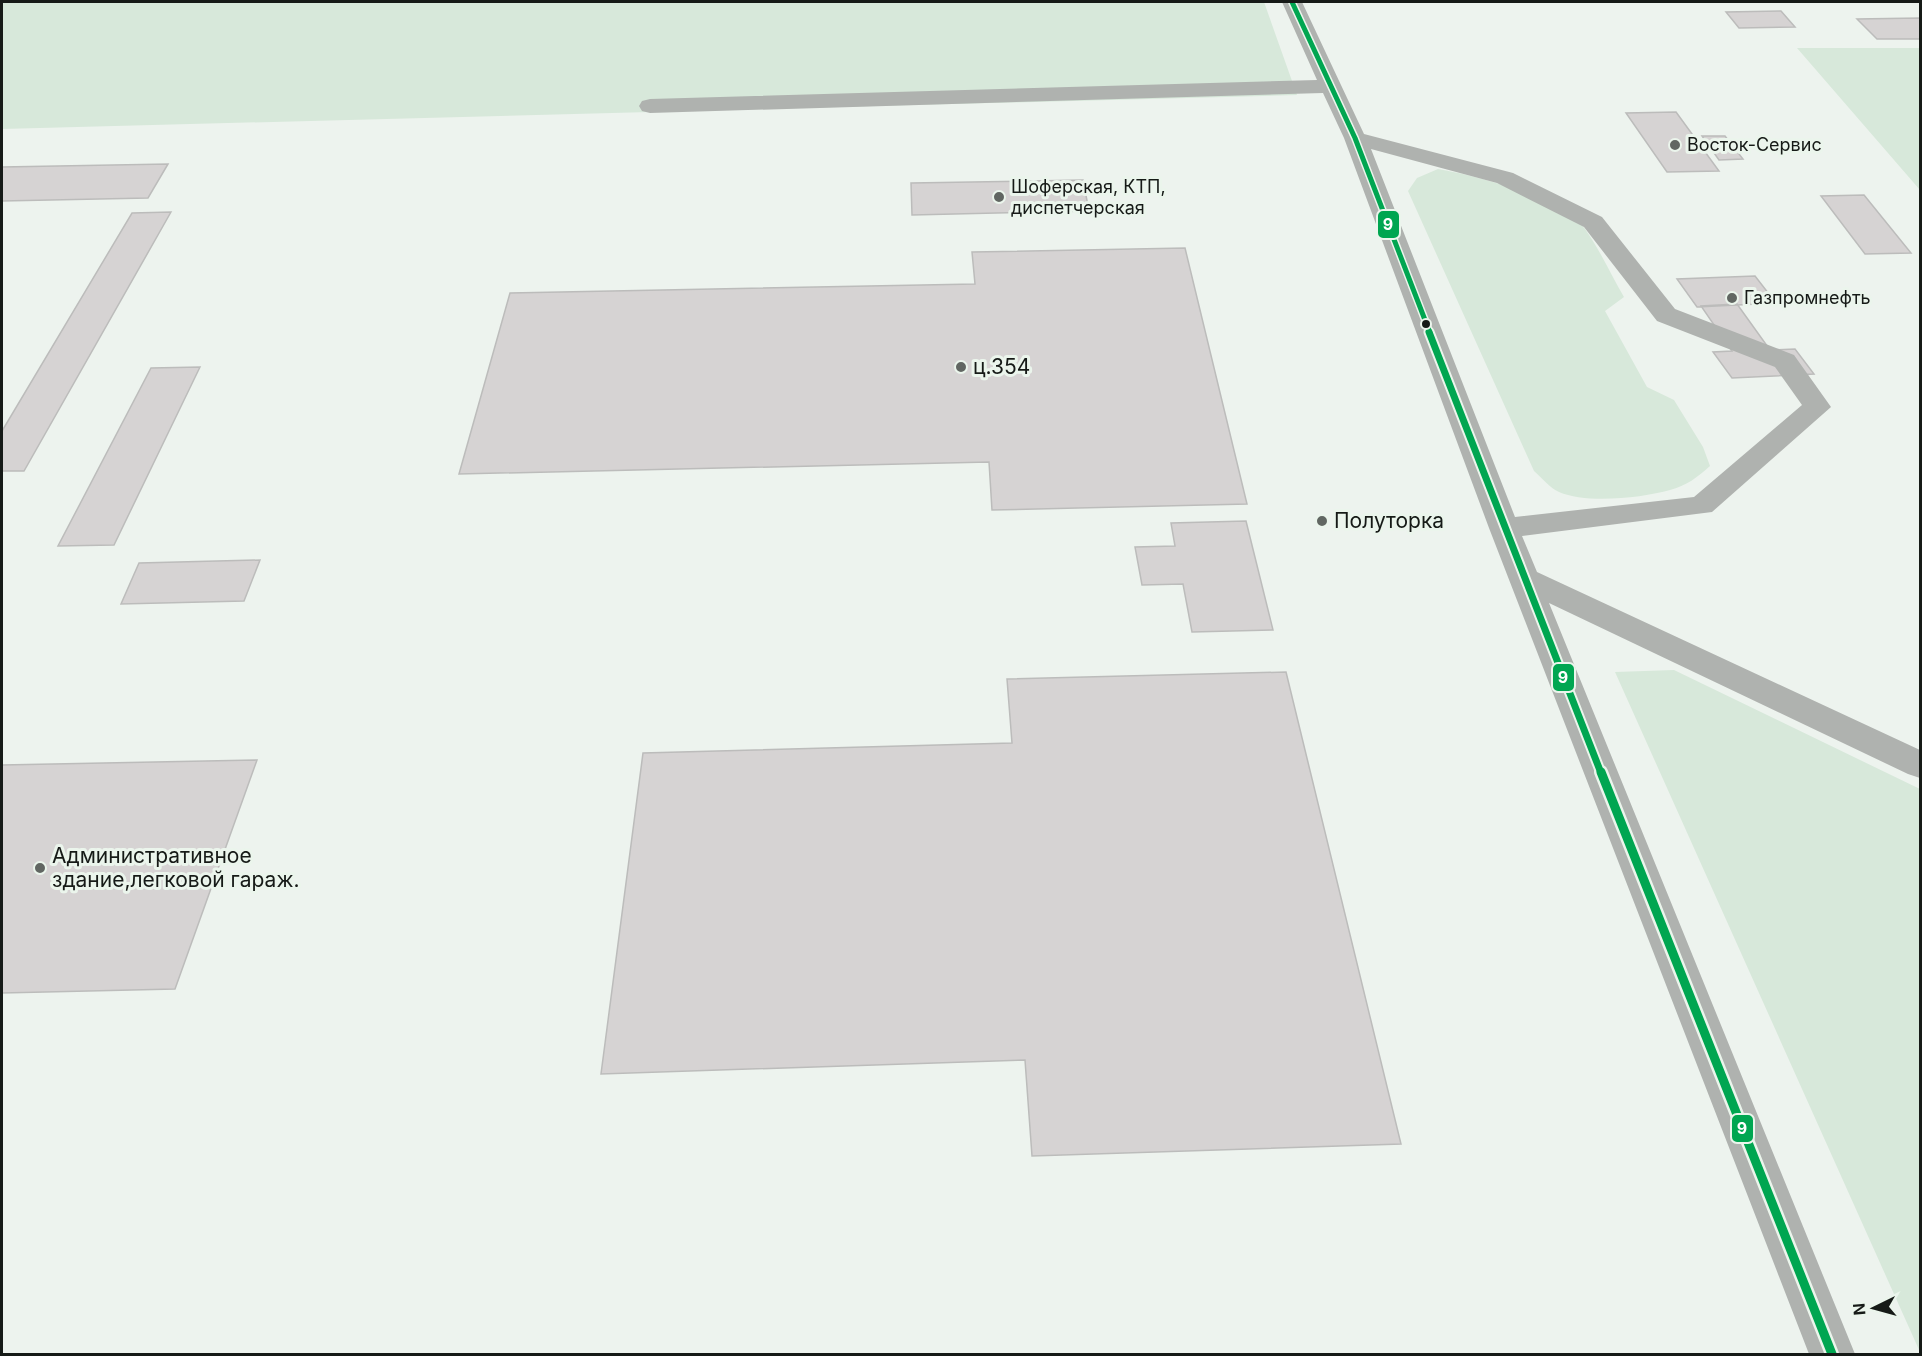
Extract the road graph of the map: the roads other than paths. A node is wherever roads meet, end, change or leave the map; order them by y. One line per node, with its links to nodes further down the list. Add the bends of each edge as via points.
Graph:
1 (1292, 2): 2 (street)
2 (1331, 86): 3 (street); 4 (street)
3 (650, 106)
4 (1354, 138): 5 (street); 5 (street, via 1505,178 1593,222 1666,315 1785,361 1817,407 1702,505)
5 (1504, 528): 6 (street)
6 (1524, 578): 7 (street); 8 (street)
7 (1920, 765)
8 (1832, 1354)

